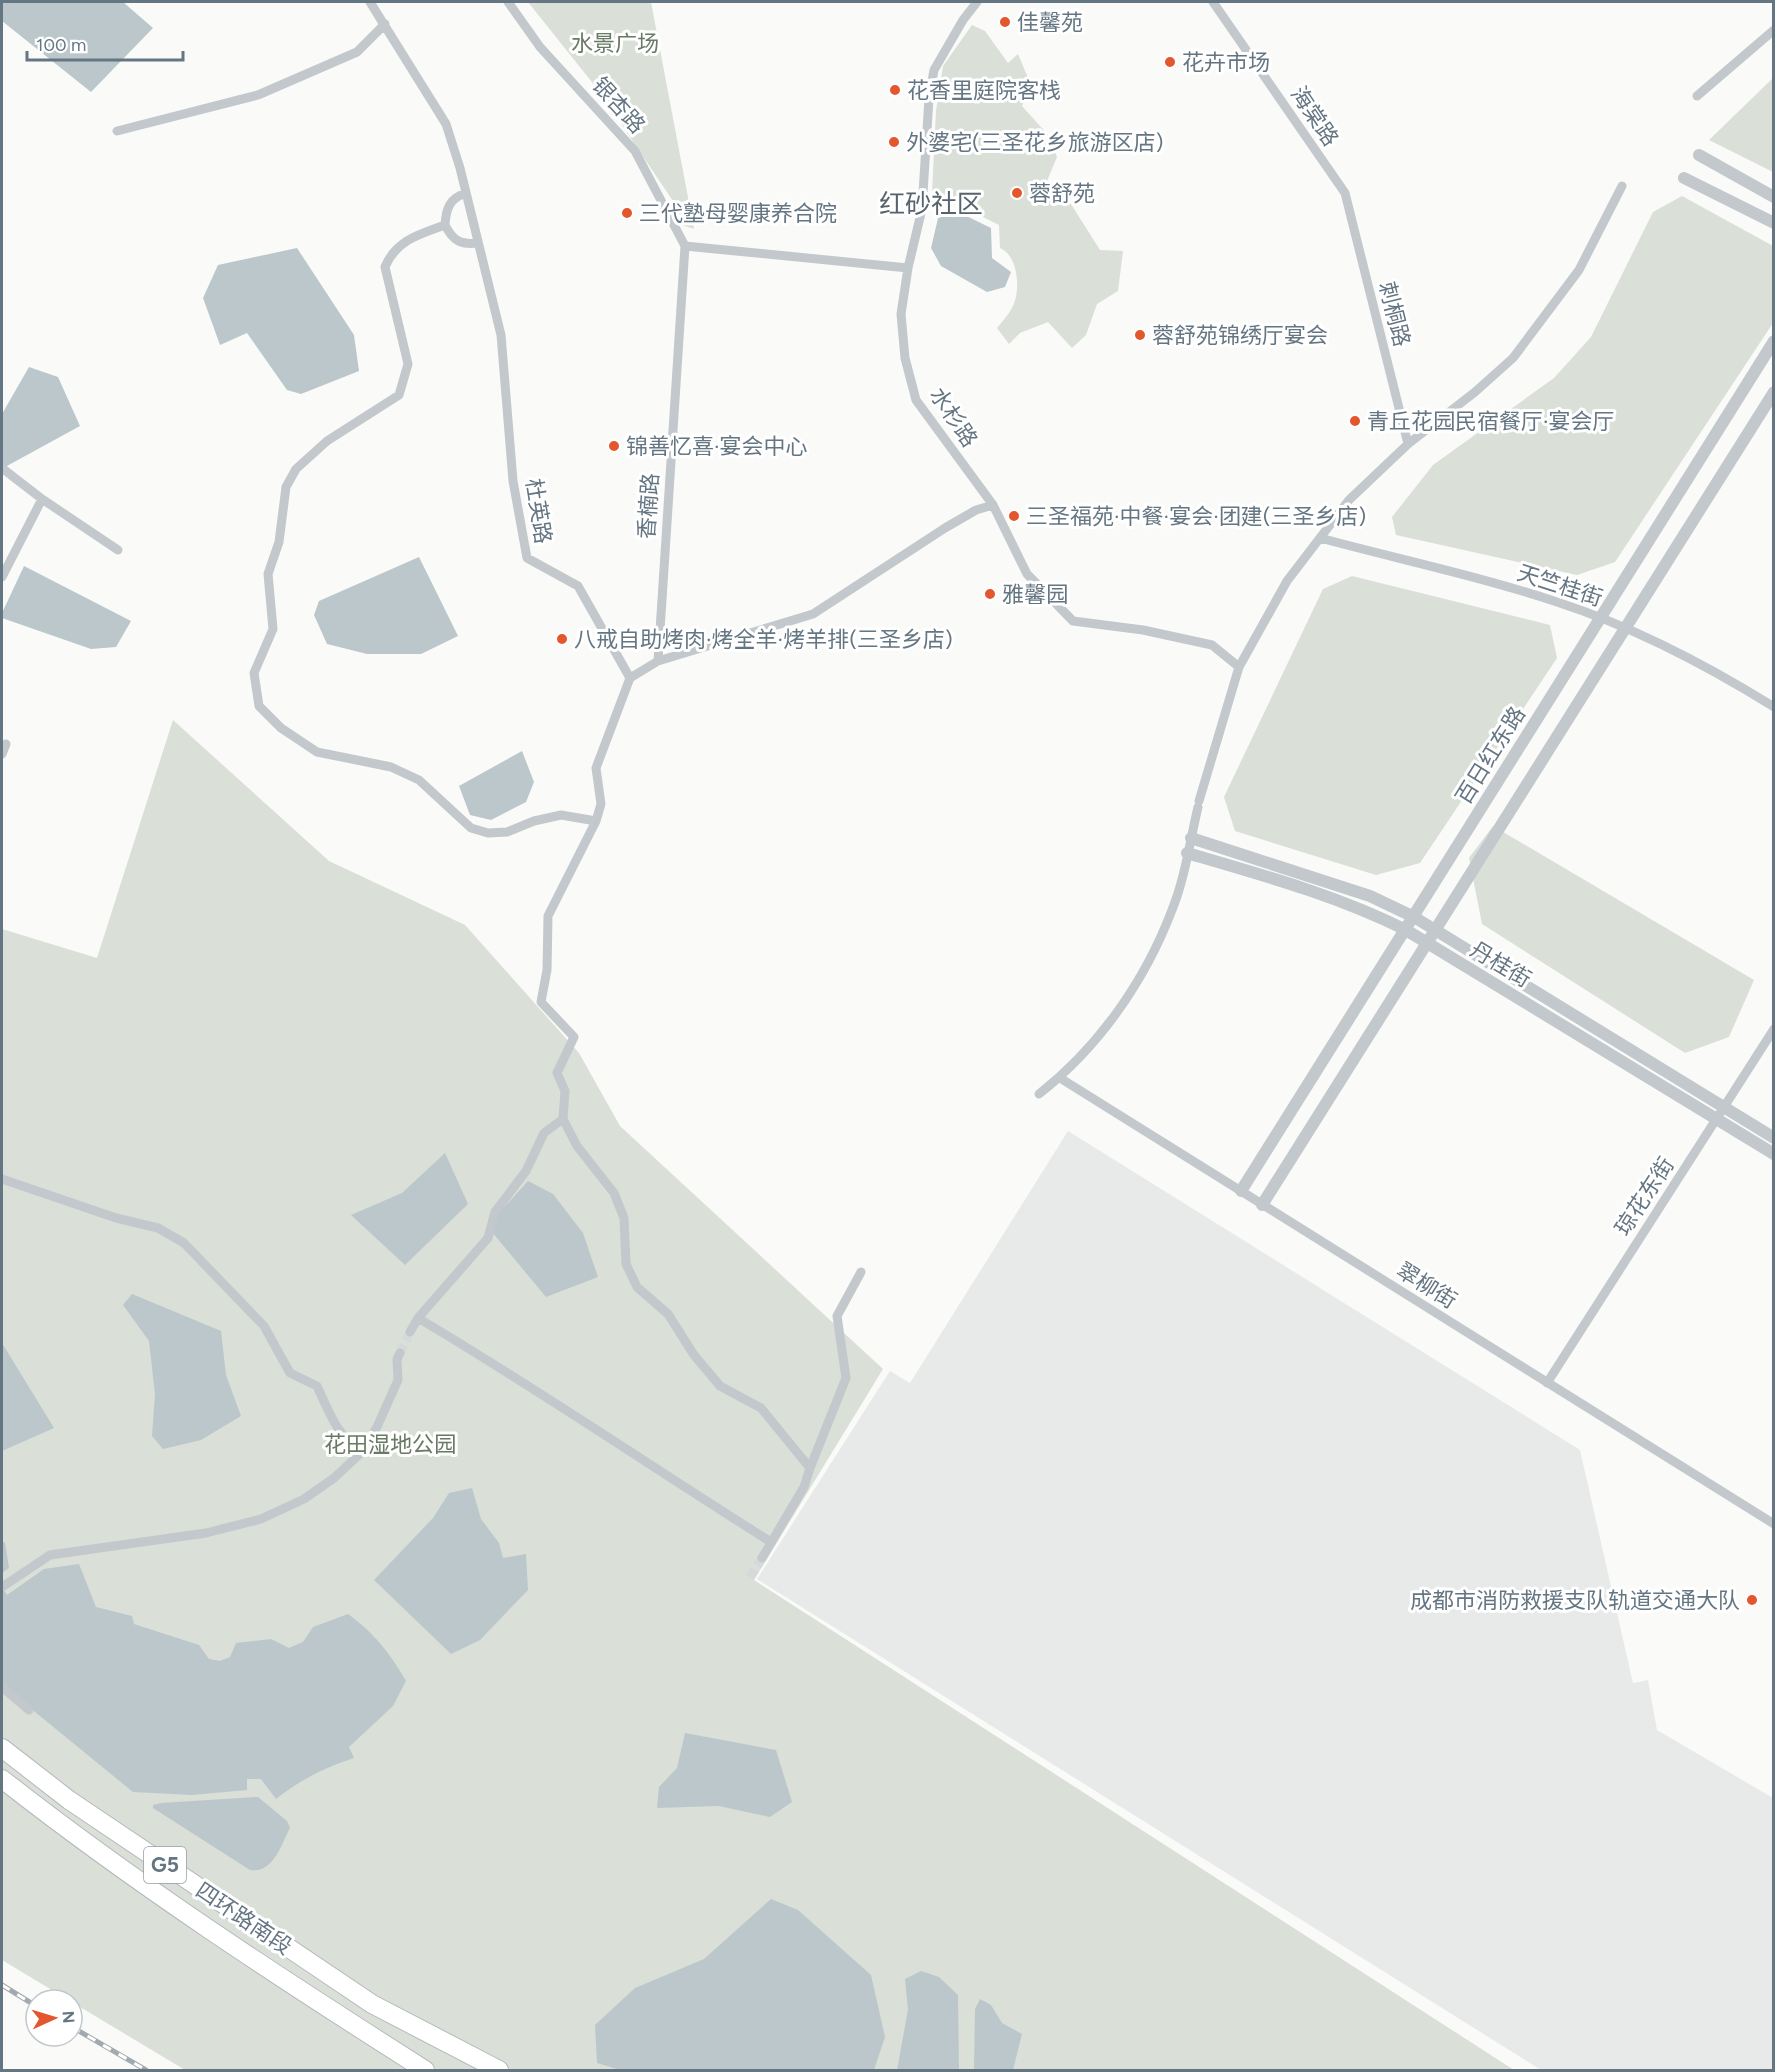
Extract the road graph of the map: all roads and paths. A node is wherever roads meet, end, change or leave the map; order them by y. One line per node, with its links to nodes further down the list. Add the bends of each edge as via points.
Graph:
1 (370, 2): 5 (street, 杜英路)
2 (508, 2): 18 (street, 银杏路, via 540,47 635,151)
3 (977, 2): 19 (street, 水杉路, via 934,70 922,209)
4 (1213, 2): 12 (street, 海棠路)
5 (385, 24): 8 (street, via 357,52 258,95); 13 (street, 杜英路, via 446,123)
6 (1773, 30): 7 (street)
7 (1696, 96)
8 (117, 131)
9 (1699, 155): 14 (street)
10 (1684, 178): 15 (street)
11 (1622, 186): 22 (street, via 1579,270 1513,358)
12 (1345, 193): 22 (street, 刺桐路)
13 (466, 194): 16 (street, via 456,196 450,203); 17 (street, 杜英路)
14 (1773, 197)
15 (1773, 223)
16 (445, 225): 17 (street, via 455,240); 37 (street, via 410,237 391,252 385,267 408,364 399,395 327,441 296,469 286,487 279,542 268,574 273,629 254,673 259,706 281,728 318,752 391,767 419,780 471,828 507,832 561,815)
17 (478, 243): 33 (street, 杜英路, via 501,335 513,481 527,558 578,586)
18 (685, 246): 19 (street); 31 (street, 香楠路)
19 (908, 268): 25 (street, 水杉路, via 901,314 905,358 916,400)
20 (1773, 341): 29 (street, 百日红东路)
21 (1773, 392): 30 (street, 百日红东路)
22 (1408, 444): 26 (street, via 1349,500)
23 (2, 468): 24 (street)
24 (42, 499): 27 (street); 28 (street)
25 (993, 506): 31 (street, via 976,510 945,528 813,614); 32 (street, 水杉路, via 1027,574 1073,621 1143,630 1212,645)
26 (1320, 538): 29 (street, 天竺桂街, via 1506,587); 32 (street, via 1287,581)
27 (118, 550)
28 (2, 577)
29 (1599, 618): 30 (street, 天竺桂街); 40 (street, 百日红东路)
30 (1625, 628): 34 (street, 天竺桂街, via 1710,667); 42 (street, 百日红东路)
31 (658, 661): 33 (street)
32 (1239, 667): 38 (street)
33 (630, 678): 37 (street, via 597,768 601,804)
34 (1773, 707)
35 (6, 744): 36 (street)
36 (2, 754)
37 (596, 821): 48 (street, via 548,916 547,970 541,1002 574,1037 557,1073 565,1091)
38 (1191, 838): 39 (street); 40 (street, 丹桂街, via 1370,896)
39 (1187, 854): 41 (street, 丹桂街, via 1335,898); 45 (street, via 1173,908 1146,970)
40 (1414, 917): 41 (street, 百日红东路); 42 (street, 丹桂街)
41 (1406, 930): 43 (street, 丹桂街); 53 (street, 百日红东路)
42 (1435, 930): 43 (street, 百日红东路); 47 (street, 丹桂街)
43 (1427, 943): 49 (street, 丹桂街); 54 (street, 百日红东路)
44 (1773, 1029): 47 (street, 琼花东街)
45 (1060, 1078): 46 (street); 53 (street, 翠柳街)
46 (1039, 1094)
47 (1724, 1108): 49 (street, 琼花东街); 50 (street, 丹桂街)
48 (562, 1119): 56 (street, via 544,1133 526,1171 495,1212 488,1238); 61 (street, via 577,1146 615,1193 624,1218 626,1264 637,1287 668,1314 720,1386 761,1408)
49 (1716, 1120): 51 (street, 丹桂街); 59 (street, 琼花东街)
50 (1773, 1138)
51 (1773, 1154)
52 (2, 1179): 60 (street, via 116,1218 158,1228 184,1243 264,1326 290,1373 317,1386 336,1428 348,1443)
53 (1241, 1191): 54 (street, 翠柳街)
54 (1262, 1204): 59 (street, 翠柳街)
55 (861, 1272): 61 (street, via 837,1316 846,1378)
56 (418, 1318): 57 (street); 63 (street, via 521,1379 598,1433)
57 (410, 1332)
58 (400, 1353): 60 (street, via 398,1380)
59 (1547, 1383): 62 (street, 翠柳街)
60 (363, 1451): 65 (street, via 304,1499 261,1519 206,1533 50,1555)
61 (810, 1468): 63 (street, via 804,1487)
62 (1773, 1524)
63 (771, 1542): 64 (street)
64 (762, 1558)
65 (2, 1587)
66 (2, 1687): 67 (street)
67 (29, 1710)
68 (2, 1748): 71 (highway, 四环路南段 / G5, via 69,1800 347,1988)
69 (2, 1779): 70 (highway, 四环路南段 / G5, via 234,1949)
70 (425, 2070)
71 (499, 2070)

